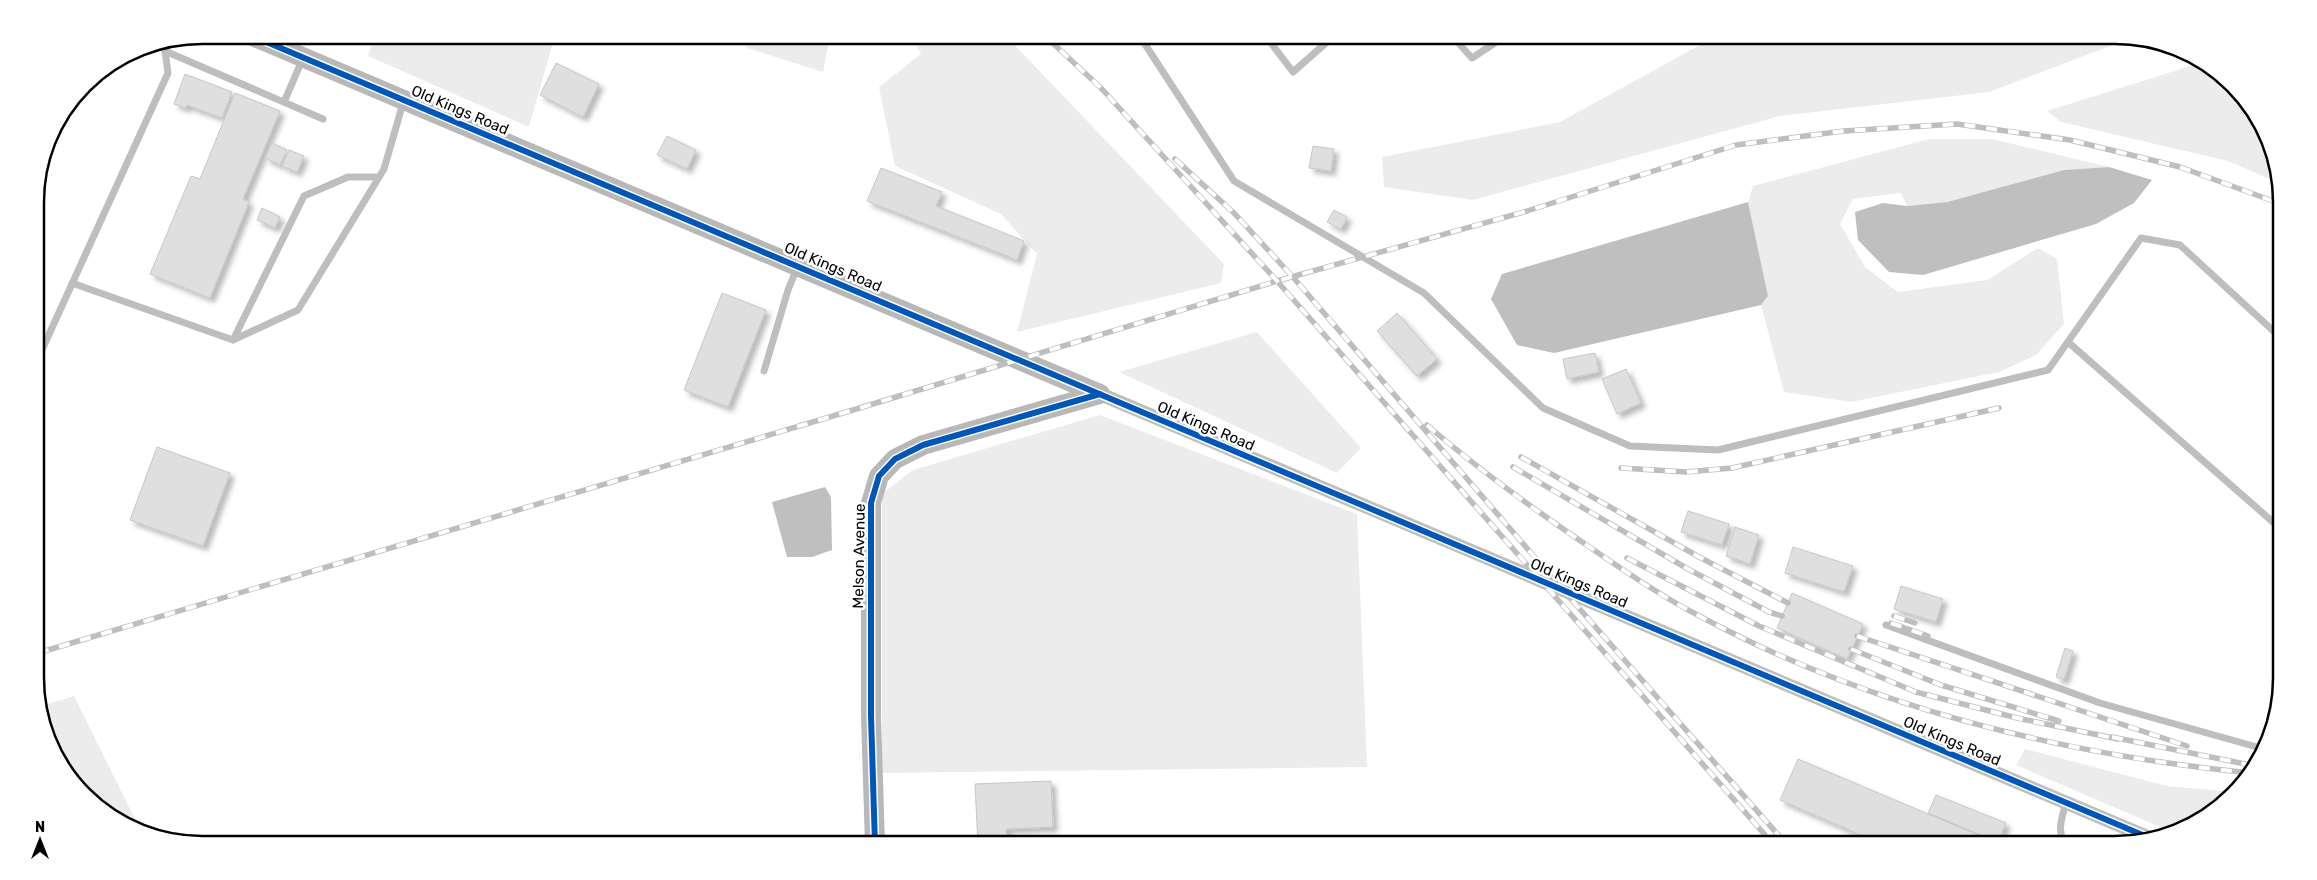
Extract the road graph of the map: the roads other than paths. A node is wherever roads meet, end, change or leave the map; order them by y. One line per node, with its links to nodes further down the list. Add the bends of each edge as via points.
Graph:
1 (281, 44): 8 (street, Old Kings Road)
2 (1145, 44): 17 (lane, via 1234,181 1424,293 1543,408 1630,446 1718,450 2048,370)
3 (1273, 44): 4 (lane, via 1293,72)
4 (1325, 44)
5 (1460, 44): 6 (lane, via 1472,58)
6 (1493, 44)
7 (165, 51): 10 (lane); 14 (lane, via 168,73)
8 (303, 57): 9 (street, Old Kings Road); 10 (lane)
9 (404, 100): 12 (lane); 13 (street, Old Kings Road)
10 (284, 102): 11 (lane)
11 (323, 119)
12 (379, 177): 16 (lane, via 298,310); 16 (lane, via 348,177 304,196)
13 (798, 266): 19 (lane); 20 (street, Old Kings Road)
14 (72, 283): 16 (lane); 18 (lane)
15 (2273, 331): 17 (lane, via 2180,245 2141,238)
16 (233, 340)
17 (2068, 342): 21 (lane)
18 (44, 345)
19 (764, 371)
20 (1100, 394): 24 (street, Old Kings Road); 26 (street, Melson Avenue, via 923,445 895,459 879,476 871,503)
21 (2273, 522)
22 (1886, 625): 23 (lane, via 2100,703)
23 (2257, 747)
24 (2066, 803): 25 (street, Old Kings Road); 27 (lane, via 2060,822)
25 (2140, 834)
26 (875, 836)
27 (2062, 836)

